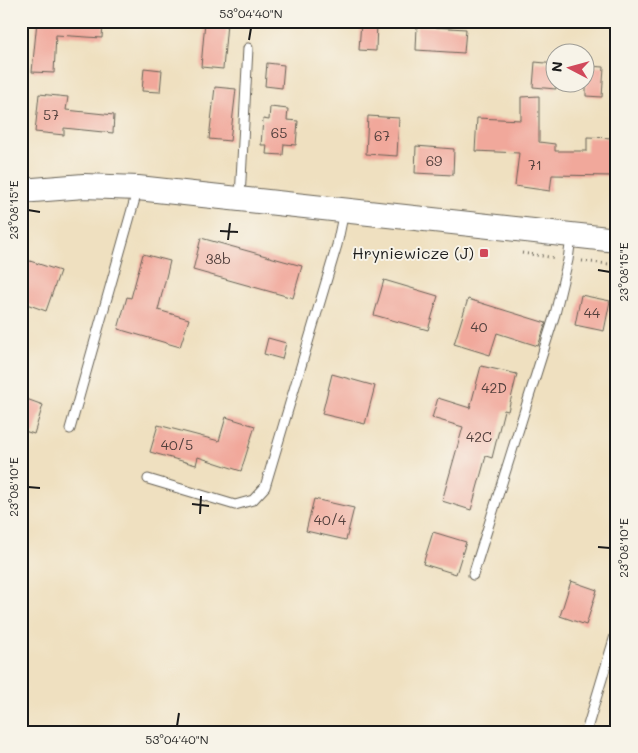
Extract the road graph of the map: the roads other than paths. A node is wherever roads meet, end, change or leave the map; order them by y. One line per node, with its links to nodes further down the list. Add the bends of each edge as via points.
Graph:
1 (248, 48): 4 (lane)
2 (138, 188): 3 (street, via 84,186); 4 (street); 8 (lane)
3 (21, 190)
4 (240, 198): 5 (street)
5 (344, 210): 6 (street); 9 (lane, via 338,245 265,488 253,500 235,505)
6 (571, 235): 7 (street); 10 (lane, via 555,314)
7 (617, 240)
8 (70, 429)
9 (148, 479)
10 (474, 575)
11 (617, 629): 12 (lane)
12 (586, 732)

